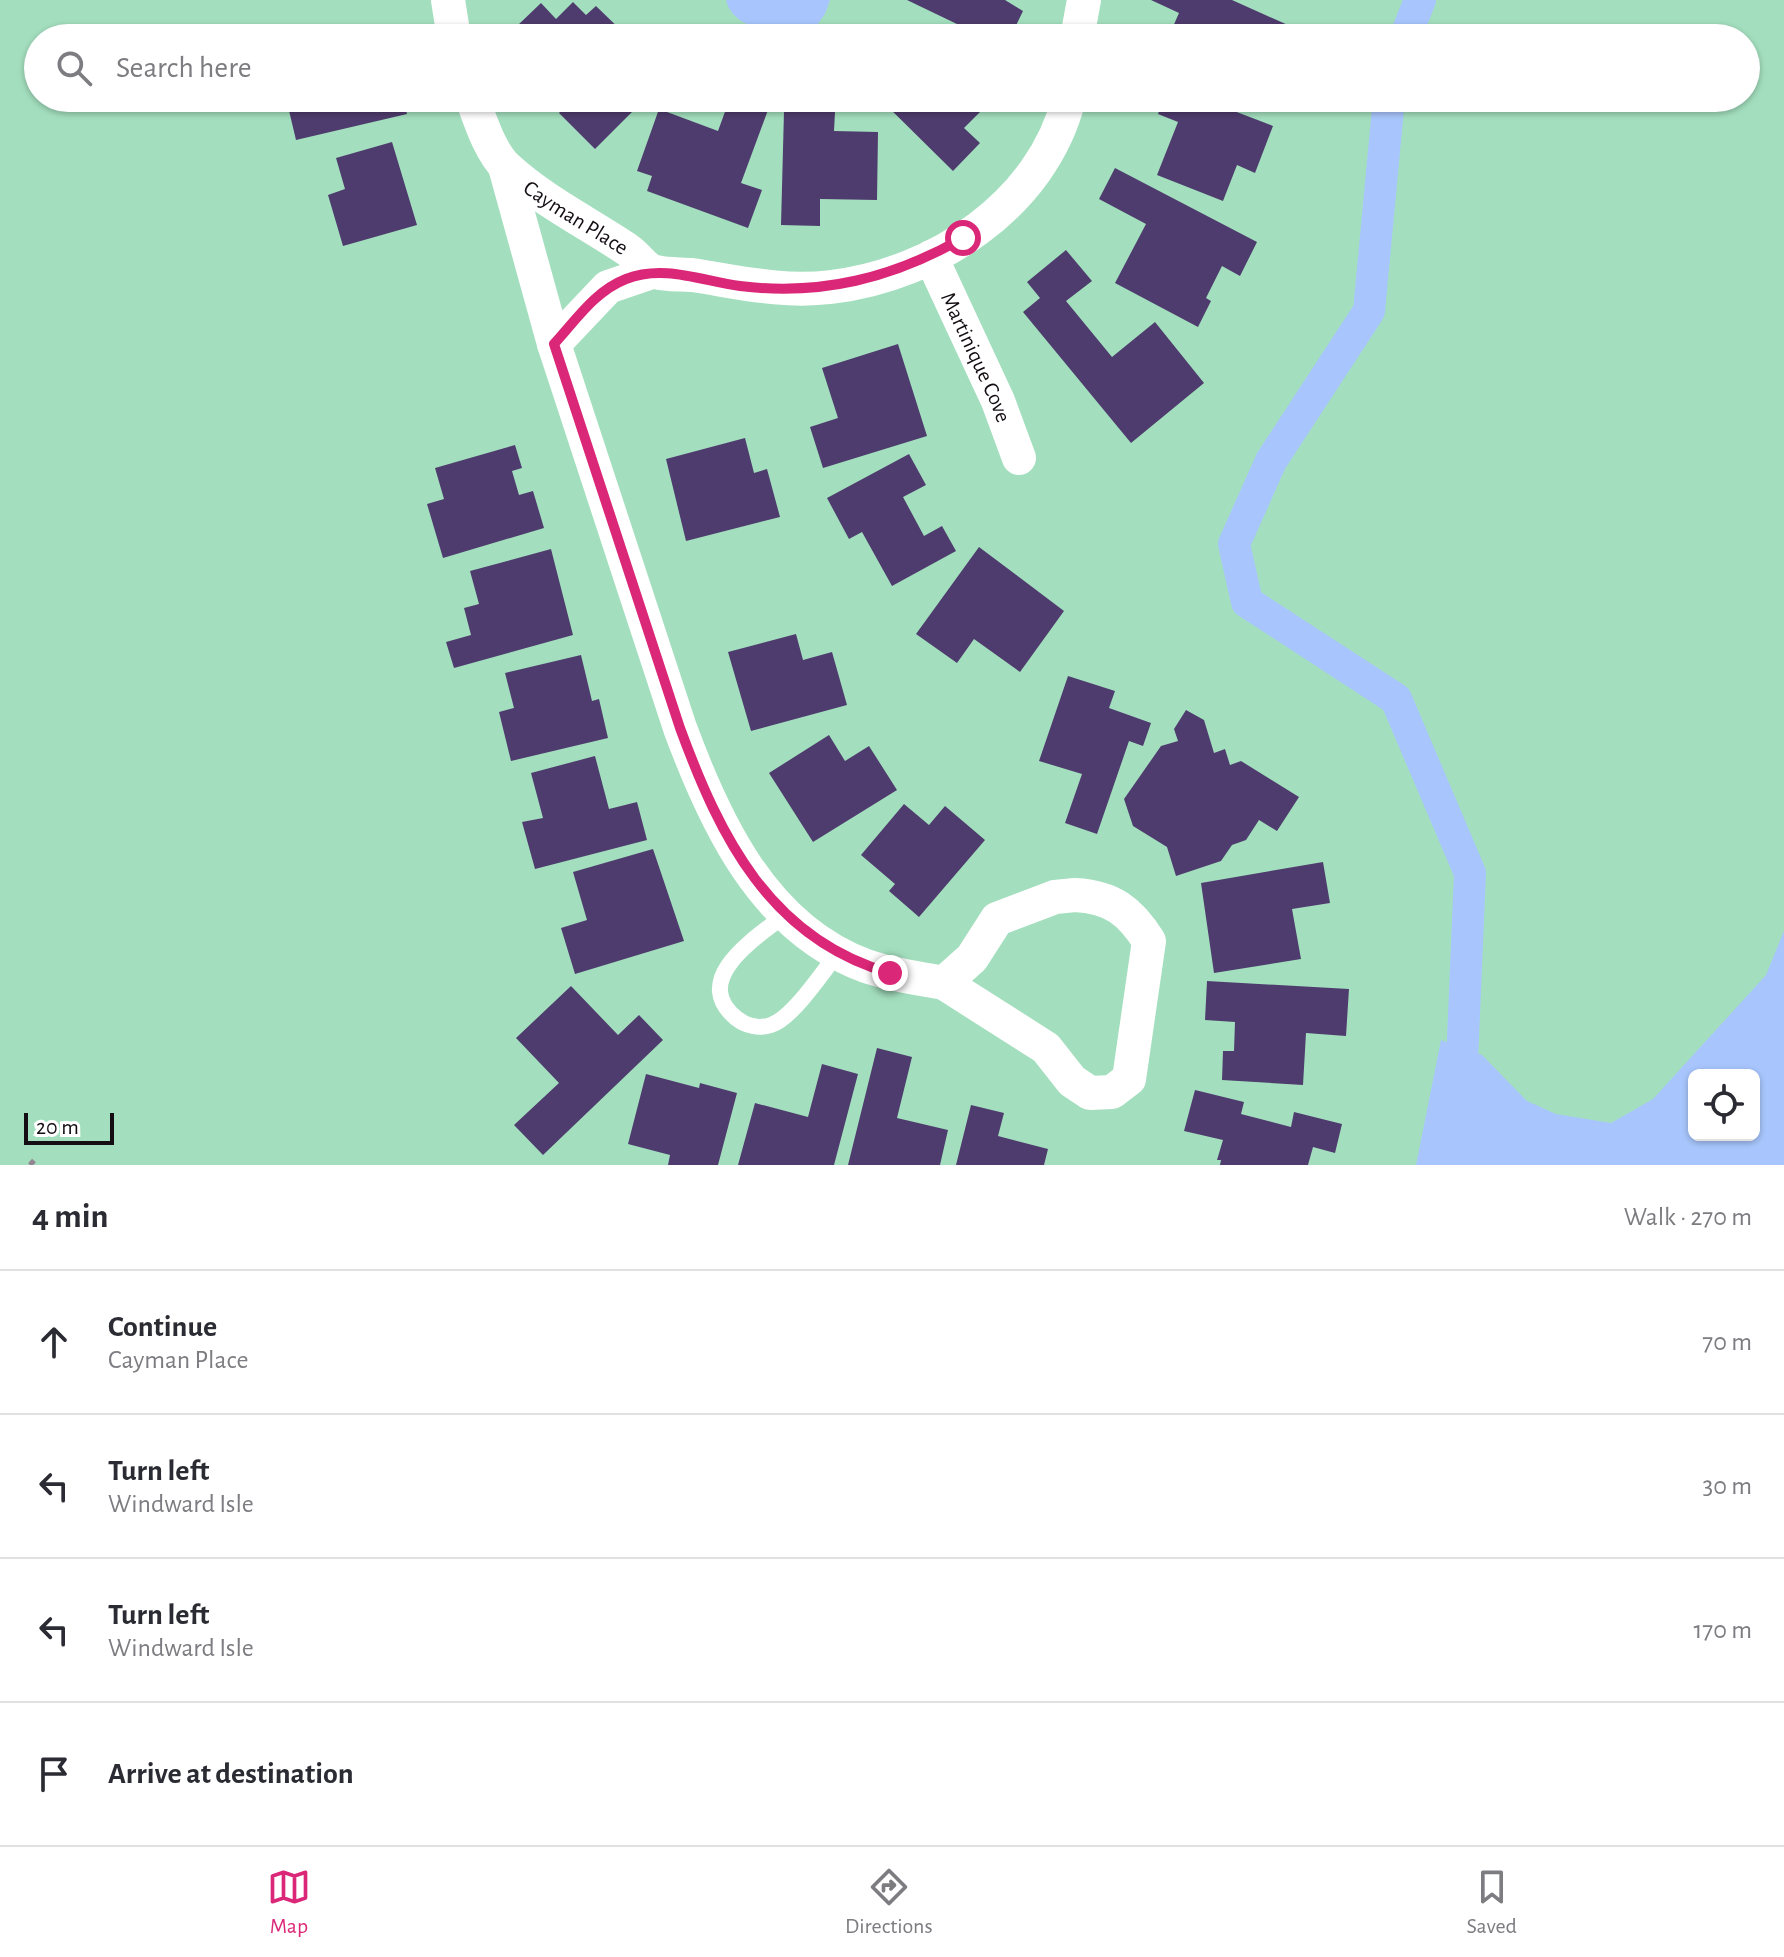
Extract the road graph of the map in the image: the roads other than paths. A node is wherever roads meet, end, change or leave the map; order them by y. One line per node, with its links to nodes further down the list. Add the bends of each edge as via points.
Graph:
1 (448, 0): 3 (street)
2 (1084, 0): 4 (street)
3 (452, 24)
4 (1080, 24)
5 (477, 112): 7 (street, Cayman Place)
6 (1063, 112): 8 (street, via 1047,152 1018,192)
7 (505, 167): 9 (street, Cayman Place, via 630,251); 10 (street)
8 (931, 257): 9 (street, via 878,277 785,290); 11 (street, Martinique Cove)
9 (652, 272): 10 (street, via 608,287)
10 (554, 344): 12 (street, via 702,789 733,846)
11 (1019, 458)
12 (785, 915): 13 (street); 13 (lane, via 732,956 722,977 721,997 735,1017 752,1027 772,1025)
13 (838, 953): 14 (street, via 878,969)
14 (944, 983): 14 (street, via 1046,1048 1072,1081 1090,1093 1112,1092 1129,1079 1149,941 1118,904 1098,896 1055,897 997,919 972,958)

